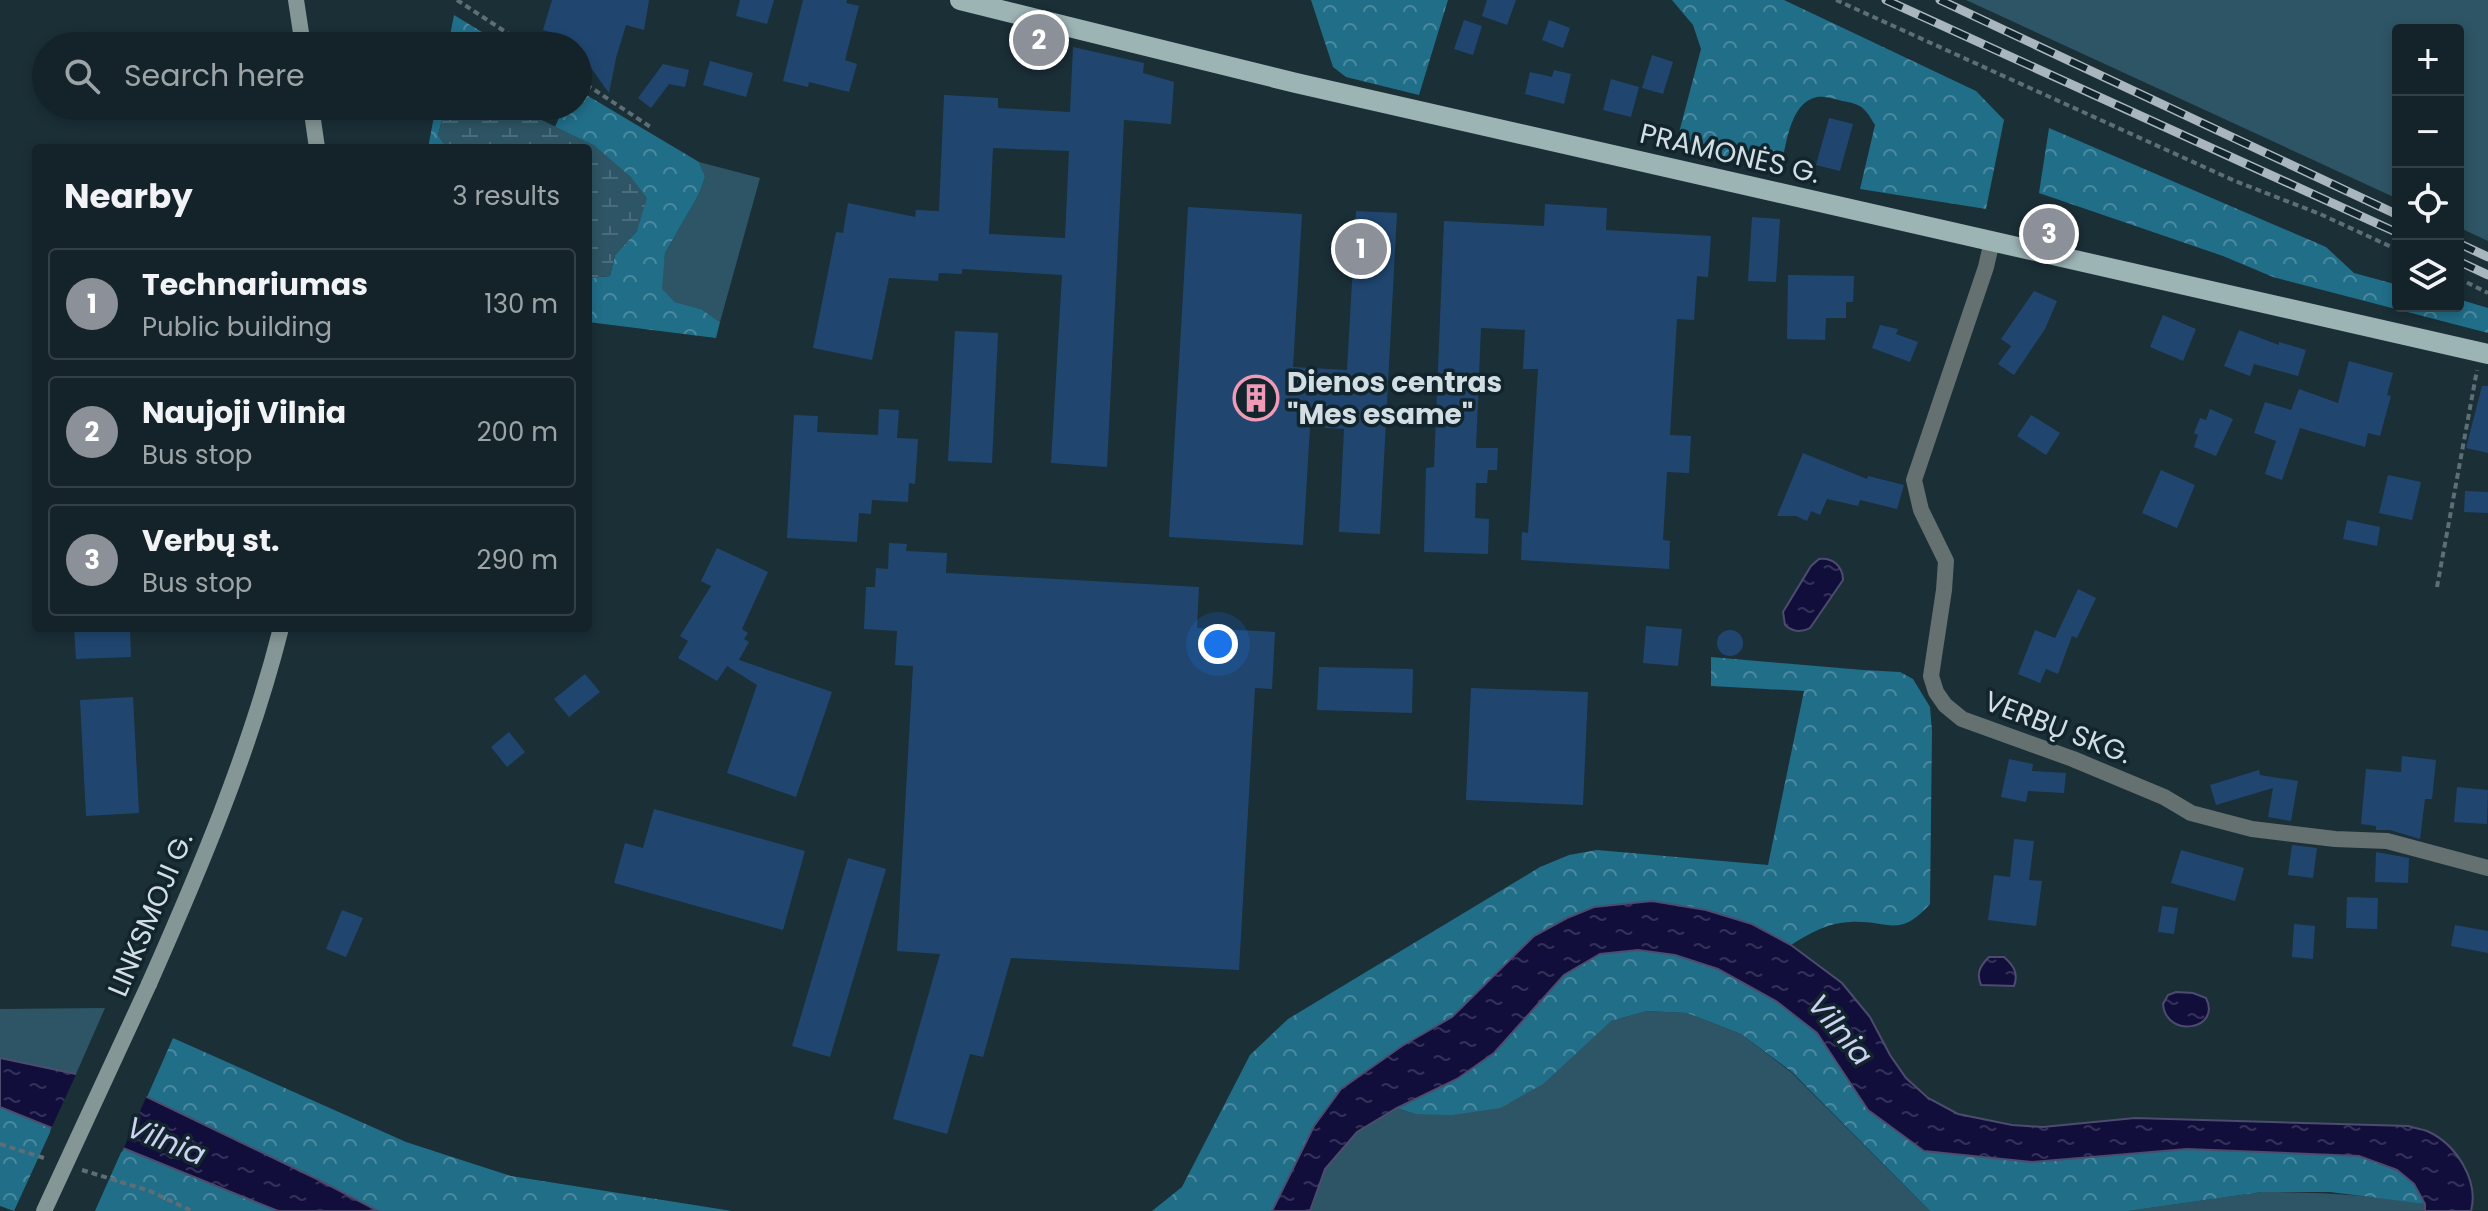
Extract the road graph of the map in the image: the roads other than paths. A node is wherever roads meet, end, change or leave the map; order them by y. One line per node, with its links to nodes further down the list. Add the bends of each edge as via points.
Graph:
1 (296, 0): 3 (main road)
2 (960, 0): 6 (main road, PRAMONĖS G., via 1296,83)
3 (301, 32)
4 (313, 120): 5 (main road)
5 (316, 144)
6 (1992, 241): 7 (main road, PRAMONĖS G.); 9 (street, VERBŲ SKG., via 1914,480 1921,510 1946,561 1931,676 1945,705 1962,719 2073,759 2191,813 2252,829 2387,841)
7 (2484, 353)
8 (280, 632): 10 (main road, LINKSMOJI G., bridge, via 209,843)
9 (2488, 868)
10 (44, 1211)

